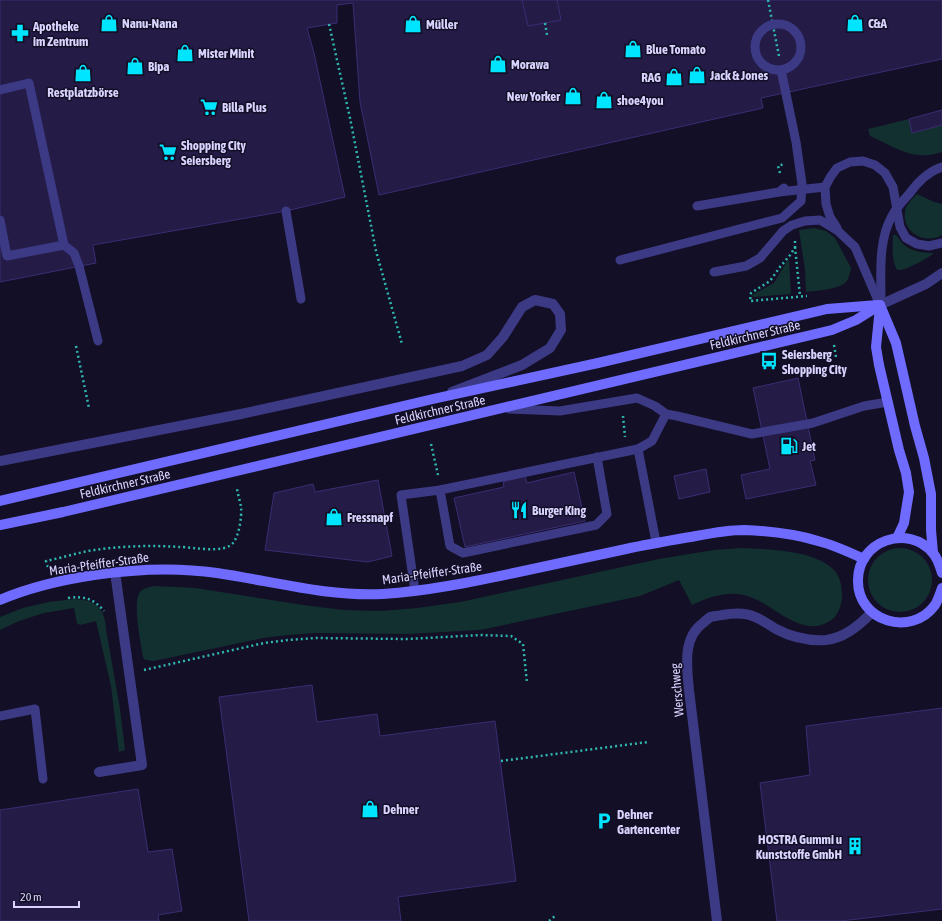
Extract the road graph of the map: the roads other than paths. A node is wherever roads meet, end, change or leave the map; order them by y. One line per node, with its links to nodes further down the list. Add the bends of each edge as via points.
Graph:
1 (781, 66): 1 (lane, bridge, via 789,68 796,62 800,55 801,43 794,31 785,25 776,24 767,27 757,36 754,46 757,58 766,67 773,70); 12 (lane, bridge, via 796,142 802,184 801,201 782,218)
2 (0, 90): 11 (lane, via 29,83)
3 (942, 167): 6 (lane, via 917,184)
4 (825, 187): 5 (lane, via 781,190); 6 (lane, via 837,168 850,162 869,163 885,173 893,187); 9 (lane, via 826,204)
5 (697, 206)
6 (897, 208): 10 (lane, via 900,227 906,238 917,244 929,246); 16 (lane, via 885,234 882,251)
7 (286, 211): 15 (lane)
8 (0, 220): 11 (lane, via 7,256)
9 (838, 231): 13 (lane, via 820,220 792,225 783,231 760,258 746,266); 16 (lane, via 855,247)
10 (942, 243)
11 (64, 245): 17 (lane, via 74,253 79,266)
12 (620, 260)
13 (714, 272)
14 (942, 273): 16 (street, Feldkirchner Straße, via 926,284)
15 (301, 299)
16 (880, 305): 18 (main road, Feldkirchner Straße, via 827,309); 19 (main road, via 876,347); 20 (main road, Feldkirchner Straße, via 856,320 832,330); 30 (main road, via 896,343 924,458 931,494)
17 (98, 341)
18 (433, 399): 24 (street, via 522,365 550,348 561,330 560,314 553,304 536,300 522,307 503,338 487,354 462,366 241,414); 26 (main road, Feldkirchner Straße)
19 (888, 402): 21 (lane, via 864,406 813,423 752,434); 28 (main road, via 909,492 904,523)
20 (504, 408): 21 (lane, via 560,411 637,398); 27 (main road, Feldkirchner Straße)
21 (666, 414): 22 (lane, via 652,442)
22 (638, 449): 23 (lane); 29 (lane)
23 (597, 457): 25 (lane); 25 (lane, via 607,514 596,526 463,553 450,546)
24 (0, 460)
25 (440, 490): 35 (lane, via 401,495)
26 (0, 501)
27 (0, 525)
28 (897, 538): 30 (main road, via 914,540); 31 (main road, via 875,546)
29 (656, 542): 31 (main road, Maria-Pfeiffer-Straße, via 741,530 766,531 819,541); 35 (main road, Maria-Pfeiffer-Straße, via 457,585)
30 (933, 553): 33 (main road)
31 (864, 559): 37 (main road, via 858,572 858,586 862,600)
32 (115, 572): 35 (main road, Maria-Pfeiffer-Straße, via 154,569 197,570 345,593); 36 (main road, Maria-Pfeiffer-Straße, via 52,582); 39 (street, via 142,765)
33 (942, 572)
34 (942, 588): 37 (main road, via 935,605 917,619 890,622)
35 (415, 591)
36 (0, 600)
37 (872, 612): 41 (street, Werschweg, via 859,626 842,636 827,640 794,637 755,616 740,613 710,618 696,627 690,638 686,660)
38 (0, 716): 40 (lane, via 35,709)
39 (99, 772)
40 (43, 779)
41 (718, 921)

